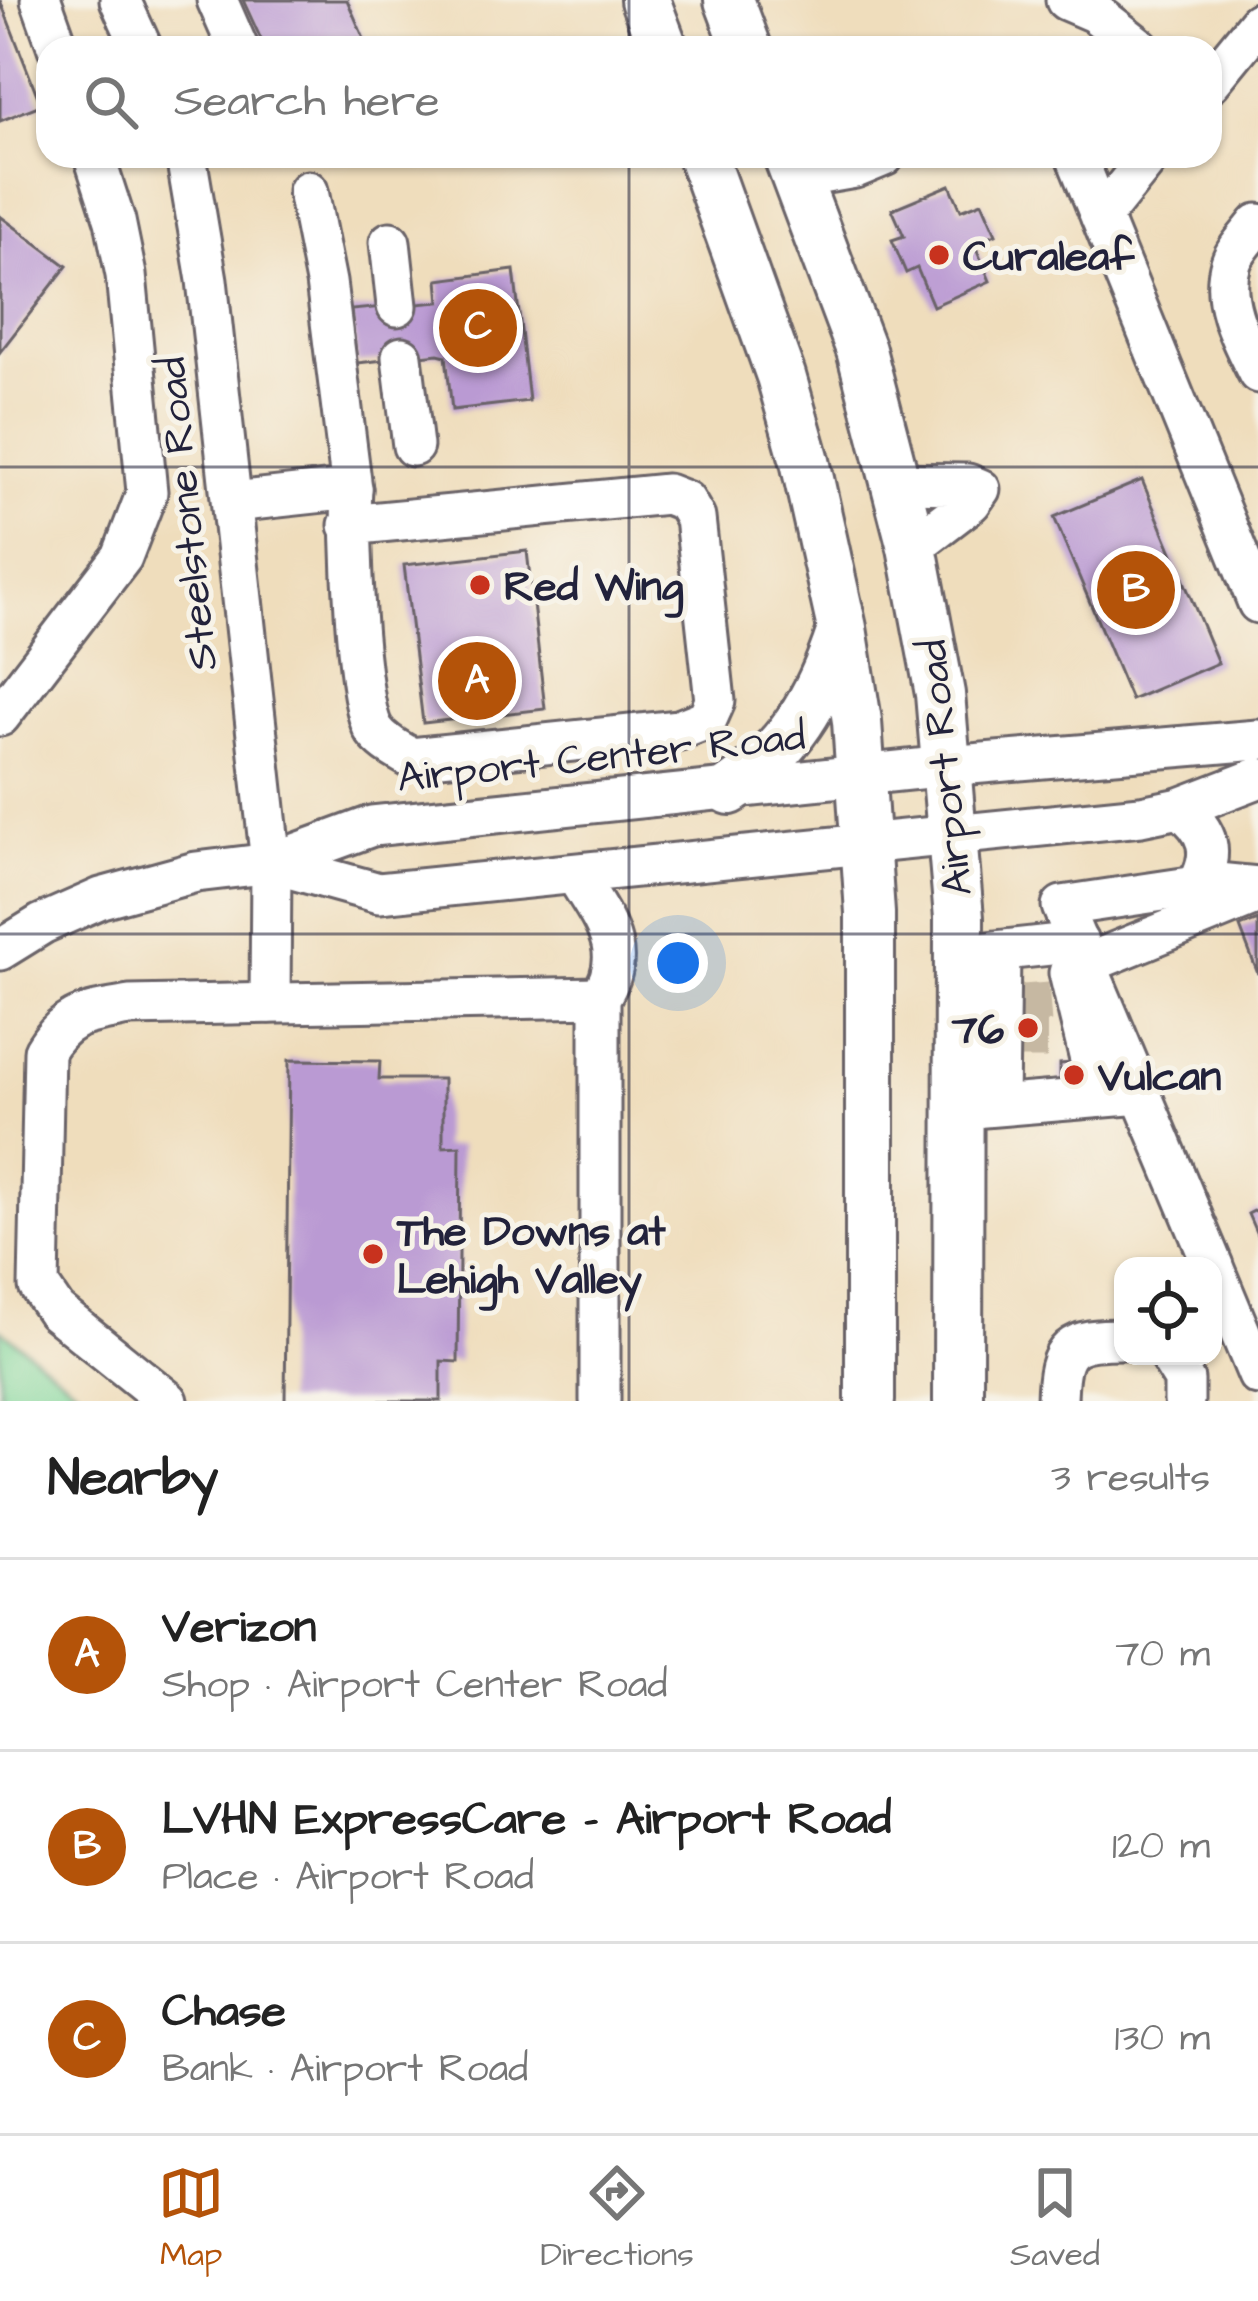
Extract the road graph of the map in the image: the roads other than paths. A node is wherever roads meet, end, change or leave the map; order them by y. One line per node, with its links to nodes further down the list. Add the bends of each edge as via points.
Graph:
1 (41, 0): 7 (street)
2 (120, 0): 8 (street)
3 (217, 0): 9 (street)
4 (645, 0): 10 (main road)
5 (729, 0): 11 (main road)
6 (1072, 2): 12 (street)
7 (54, 36)
8 (136, 36)
9 (233, 36)
10 (658, 36)
11 (742, 36)
12 (1122, 36)
13 (97, 168): 33 (street, via 126,275 147,491 122,557)
14 (188, 168): 28 (street, Steelstone Road)
15 (706, 168): 32 (main road, Airport Road, via 781,376)
16 (805, 168): 27 (main road, Airport Road)
17 (1081, 168): 20 (street)
18 (1140, 168): 20 (street)
19 (308, 191): 29 (street)
20 (1100, 217): 31 (street)
21 (1258, 224): 25 (street, via 1231,262 1228,294)
22 (390, 242): 23 (street)
23 (397, 306)
24 (402, 358): 26 (street)
25 (1258, 373)
26 (413, 446)
27 (897, 483): 30 (main road, Airport Road); 30 (street, via 980,489)
28 (232, 502): 29 (street); 42 (street, Steelstone Road)
29 (351, 507): 29 (street, via 366,711 386,742 411,758 679,730 707,719 715,701 695,518 685,501 667,494)
30 (912, 547): 35 (main road, Airport Road)
31 (1258, 603)
32 (842, 628): 36 (main road, Airport Road); 38 (main road, via 801,724)
33 (0, 716)
34 (1258, 740): 35 (street, Airport Center Road)
35 (947, 766): 36 (street, Airport Center Road); 40 (main road, Airport Road)
36 (861, 777): 38 (street, Airport Center Road); 41 (main road, Airport Road)
37 (1258, 778): 39 (street, Airport Center Road)
38 (730, 790): 42 (street, Airport Center Road, via 372,826)
39 (1180, 808): 40 (street, Airport Center Road); 44 (street, via 1209,847)
40 (953, 833): 41 (street, Airport Center Road); 47 (main road, Airport Road)
41 (866, 844): 43 (street, Airport Center Road); 62 (main road, Airport Road)
42 (271, 863): 43 (street, Airport Center Road, via 379,893); 46 (street, Airport Center Road, via 196,872 101,898); 50 (street, Steelstone Road)
43 (575, 874): 49 (street, via 614,950 615,976)
44 (1197, 886): 45 (street); 48 (street)
45 (1258, 890): 48 (street)
46 (0, 950)
47 (980, 953): 48 (street); 48 (street); 53 (main road, Airport Road)
48 (1047, 994): 51 (street); 52 (street); 53 (street)
49 (600, 997): 50 (street); 61 (street)
50 (269, 1004): 60 (street, via 130,1006 81,1015 58,1027 44,1051 39,1286 56,1311)
51 (1141, 1094): 52 (street); 54 (street)
52 (1099, 1097): 53 (street)
53 (979, 1107): 63 (main road, Airport Road)
54 (1209, 1257)
55 (1222, 1288): 59 (street)
56 (1114, 1340): 64 (street, via 1083,1340 1066,1350)
57 (1167, 1365): 65 (street)
58 (1173, 1365): 66 (street)
59 (1258, 1375)
60 (168, 1401)
61 (599, 1401)
62 (870, 1401)
63 (958, 1401)
64 (1058, 1401)
65 (1166, 1401)
66 (1184, 1401)

